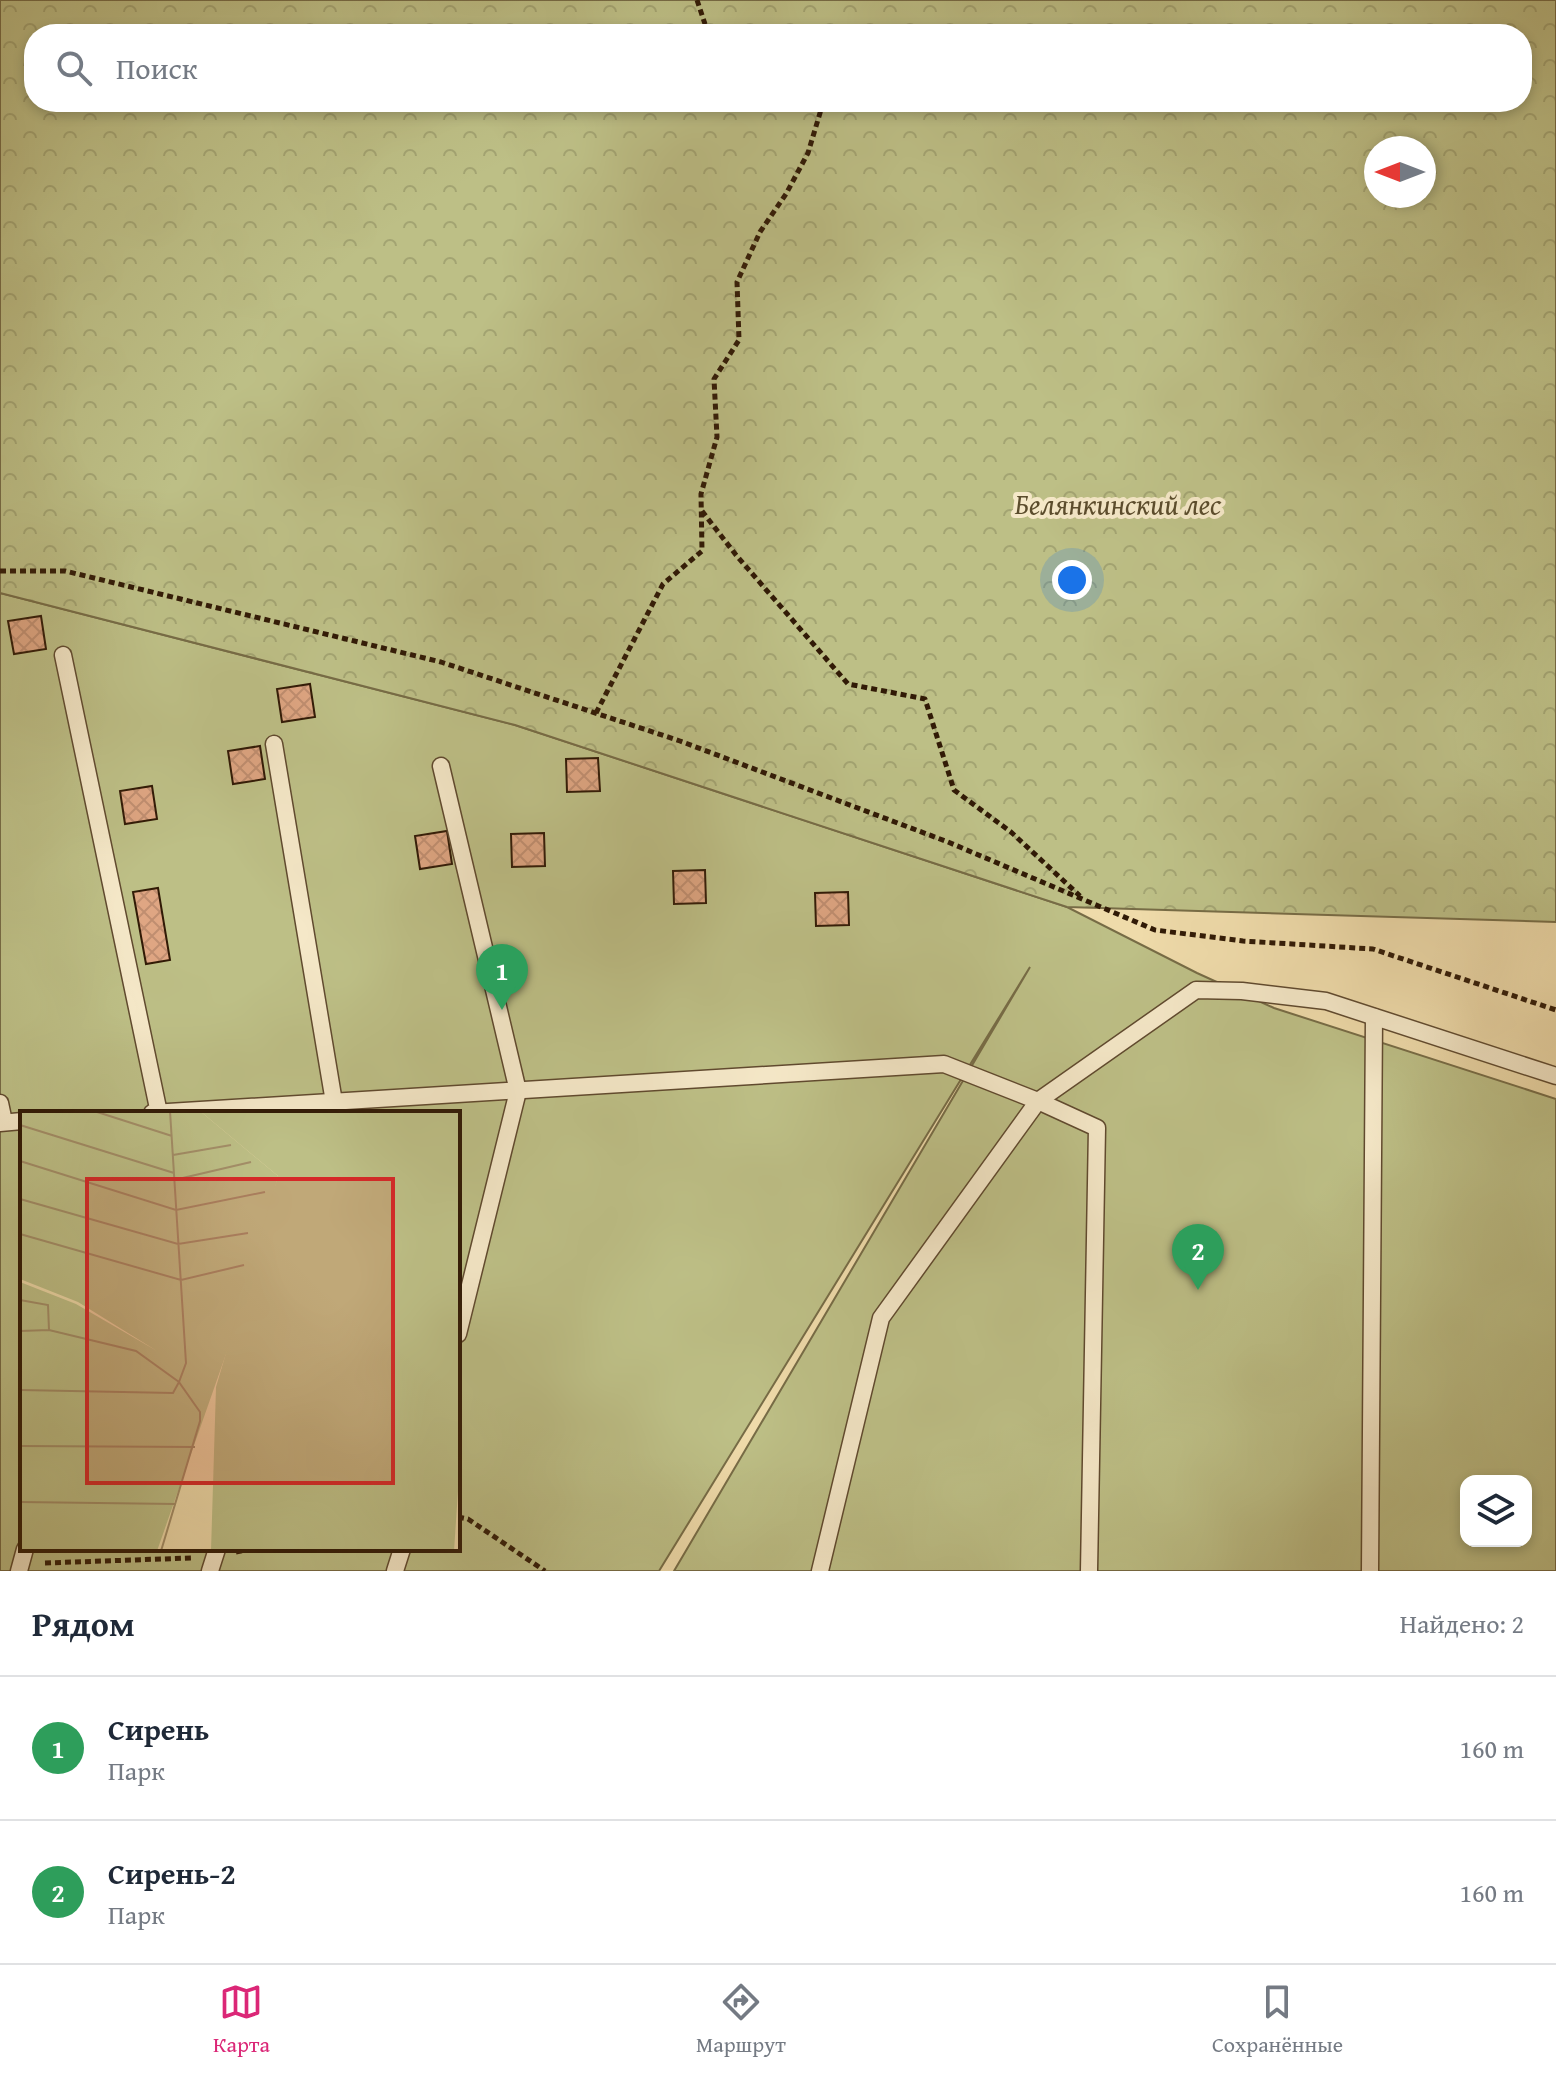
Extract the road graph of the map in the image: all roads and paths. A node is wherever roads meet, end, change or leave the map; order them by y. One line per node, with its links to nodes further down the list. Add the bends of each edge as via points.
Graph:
1 (697, 0): 2 (path)
2 (705, 24)
3 (820, 112): 4 (path, via 808,153 737,282 739,340 714,379 717,437)
4 (701, 510): 7 (path, via 702,551 663,584); 10 (path, via 848,684 925,699 954,790 1011,832)
5 (0, 571): 7 (path, via 65,571 441,662)
6 (63, 655): 18 (lane)
7 (596, 713): 10 (path, via 948,842)
8 (274, 744): 17 (lane)
9 (441, 766): 14 (lane)
10 (1084, 899): 11 (path, via 1155,930 1373,949)
11 (1556, 1010)
12 (1374, 1017): 13 (lane); 15 (lane, via 1326,1001 1196,990); 31 (lane)
13 (1556, 1076)
14 (518, 1091): 15 (lane, via 944,1064); 17 (lane); 21 (lane)
15 (1038, 1101): 29 (lane, via 881,1318); 30 (lane, via 1097,1128)
16 (0, 1103): 20 (lane)
17 (333, 1107): 19 (lane)
18 (159, 1111)
19 (217, 1111)
20 (2, 1122)
21 (460, 1326)
22 (460, 1517): 28 (path)
23 (244, 1551): 25 (path)
24 (401, 1551): 27 (lane)
25 (214, 1559): 26 (path)
26 (22, 1561)
27 (395, 1571)
28 (545, 1571)
29 (820, 1571)
30 (1089, 1571)
31 (1370, 1571)

